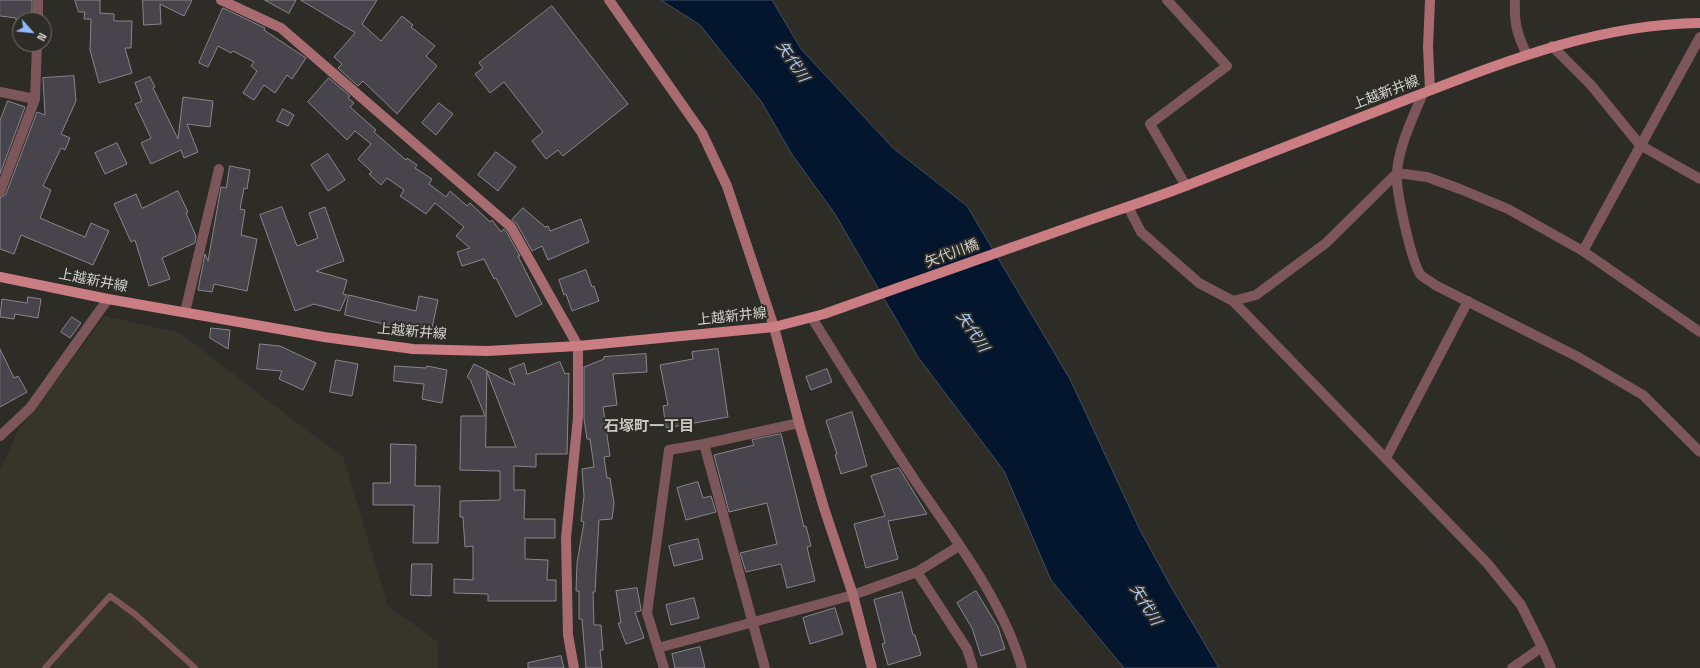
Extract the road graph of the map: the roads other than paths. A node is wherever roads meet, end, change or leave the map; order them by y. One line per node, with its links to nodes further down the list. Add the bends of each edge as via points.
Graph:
1 (38, 0): 7 (street)
2 (221, 0): 34 (street, via 281,28 510,227)
3 (608, 0): 32 (street, via 702,133 727,186)
4 (1166, 0): 20 (street, via 1227,66 1150,124)
5 (1430, 0): 14 (street)
6 (1515, 0): 12 (street, via 1517,34)
7 (38, 12)
8 (1700, 23): 10 (main road, 上越新井線, via 1648,27)
9 (1700, 37): 16 (street)
10 (1552, 46): 12 (main road, 上越新井線); 16 (street, via 1591,85)
11 (37, 52): 15 (street)
12 (1527, 55): 14 (main road, 上越新井線)
13 (0, 92): 15 (street)
14 (1427, 92): 18 (street, via 1404,142); 20 (main road, 上越新井線)
15 (35, 99): 21 (street)
16 (1640, 145): 19 (street); 24 (street)
17 (219, 169): 29 (street)
18 (1397, 173): 24 (street, via 1427,177 1501,206); 27 (street, via 1326,244 1256,295); 28 (street, via 1407,233 1421,274)
19 (1700, 179)
20 (1186, 186): 22 (main road, 上越新井線)
21 (0, 192)
22 (1128, 207): 23 (main road, 上越新井線); 27 (street, via 1141,232 1199,284)
23 (1090, 220): 30 (main road, 矢代川橋)
24 (1583, 251): 33 (street)
25 (0, 276): 26 (main road, 上越新井線)
26 (108, 299): 29 (main road, 上越新井線); 36 (street, via 30,408)
27 (1232, 301): 39 (street)
28 (1468, 301): 38 (street, via 1578,357 1643,394); 39 (street)
29 (185, 312): 34 (main road, 上越新井線, via 324,337 413,349 488,351)
30 (824, 314): 31 (main road, 上越新井線)
31 (812, 318): 32 (main road, 上越新井線); 40 (street, via 890,443)
32 (774, 327): 34 (main road, 上越新井線); 35 (street)
33 (1700, 332)
34 (578, 346): 48 (street, via 578,417 566,538 568,635)
35 (800, 423): 37 (street); 42 (street, via 824,508)
36 (0, 436)
37 (704, 444): 43 (street); 45 (street, via 669,450 647,613)
38 (1700, 452)
39 (1386, 458): 44 (street, via 1487,563 1521,605)
40 (959, 546): 41 (street); 53 (street, via 1006,622)
41 (917, 572): 42 (street); 52 (street, via 967,649)
42 (853, 595): 43 (street); 51 (street)
43 (753, 623): 45 (street); 50 (street)
44 (1542, 647): 54 (street); 55 (street)
45 (658, 648): 49 (street)
46 (45, 668): 47 (lane, via 110,596 136,615)
47 (196, 668)
48 (574, 668)
49 (664, 668)
50 (765, 668)
51 (872, 668)
52 (972, 668)
53 (1022, 668)
54 (1512, 668)
55 (1551, 668)

